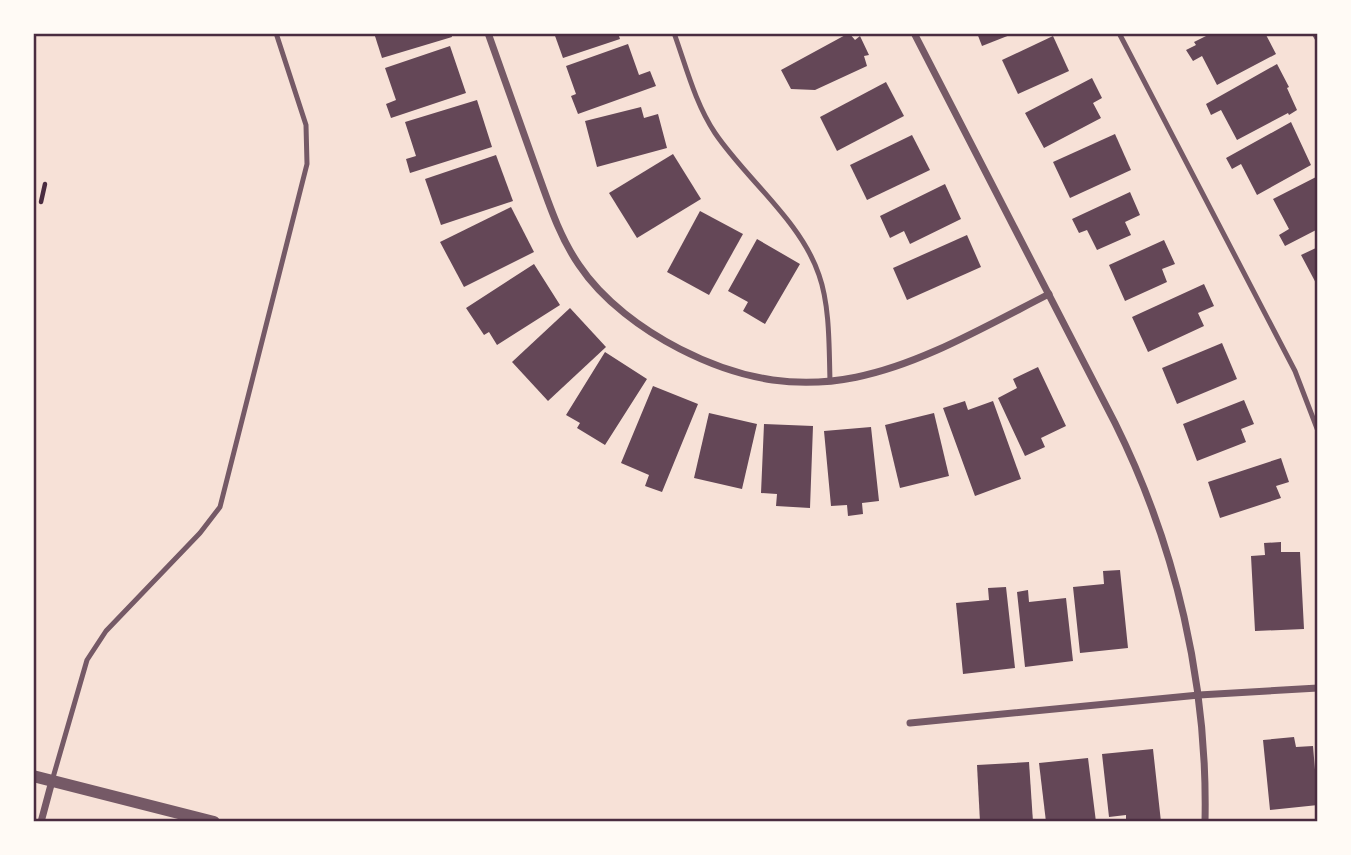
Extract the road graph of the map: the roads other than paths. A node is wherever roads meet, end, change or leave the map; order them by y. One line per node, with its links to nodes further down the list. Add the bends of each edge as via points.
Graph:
1 (276, 33): 15 (lane, via 306,125 307,164 220,507 106,631 88,660)
2 (488, 33): 9 (street, via 557,225 579,266 619,309 655,337 708,363 756,378)
3 (674, 33): 9 (lane, via 714,132 807,247 820,276 829,332)
4 (914, 33): 8 (street)
5 (1119, 33): 10 (lane, via 1295,371)
6 (1315, 33): 7 (street)
7 (1318, 38)
8 (1049, 293): 9 (street, via 900,367); 12 (street, via 1139,473 1176,582)
9 (830, 382)
10 (1318, 431)
11 (1318, 688): 12 (street)
12 (1199, 695): 13 (street); 18 (street)
13 (909, 723)
14 (33, 776): 15 (street)
15 (52, 781): 16 (street); 17 (street)
16 (41, 822)
17 (214, 822)
18 (1205, 822)

